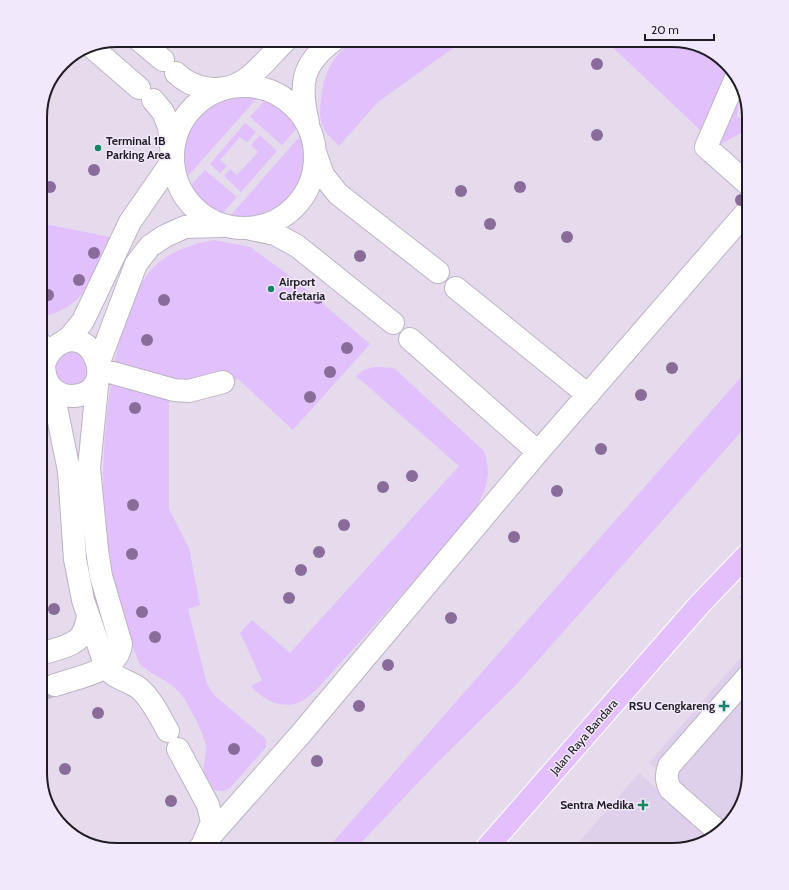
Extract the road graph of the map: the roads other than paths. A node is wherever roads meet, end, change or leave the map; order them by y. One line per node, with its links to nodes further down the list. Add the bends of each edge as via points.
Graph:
1 (148, 47): 6 (lane, via 182,79 197,87 213,90)
2 (279, 47): 6 (lane, via 256,72)
3 (324, 47): 7 (lane, via 311,62 304,83 305,108)
4 (96, 50): 9 (lane, via 163,112 169,127)
5 (734, 84): 10 (lane, via 706,147)
6 (230, 88): 7 (lane, via 254,87 277,95 297,110); 9 (lane, via 208,96 189,112 177,132)
7 (310, 130): 8 (lane)
8 (315, 152): 13 (lane, via 313,174 298,203 290,212 270,223); 14 (lane, via 322,175 338,194)
9 (172, 156): 12 (lane, via 175,180 187,201 204,217); 18 (lane, via 162,178 130,222 83,322)
10 (742, 179)
11 (742, 217): 24 (lane)
12 (226, 226): 13 (lane); 22 (lane, via 185,227 150,246 136,264)
13 (249, 228): 16 (lane, via 269,232 285,239)
14 (438, 272)
15 (456, 288): 24 (lane)
16 (393, 323)
17 (410, 339): 25 (lane)
18 (47, 358)
19 (47, 358): 22 (lane, via 72,342 84,344 96,354)
20 (47, 363): 22 (lane, via 55,391 72,396 80,395 94,384)
21 (47, 364): 27 (lane, via 69,471 75,559 82,600)
22 (99, 369): 23 (lane, via 174,390 189,391); 29 (lane, via 89,468 101,576 121,644 117,658)
23 (223, 382)
24 (588, 395): 25 (lane)
25 (538, 452): 34 (lane, via 299,736)
26 (742, 560): 35 (main road, Jalan Raya Bandara, via 700,604)
27 (88, 615): 28 (lane, via 84,634 71,644); 29 (lane)
28 (47, 652)
29 (106, 667): 31 (lane); 33 (lane, via 113,675 139,689 148,698 173,740 211,814 212,822)
30 (742, 683): 32 (lane, via 669,766 667,773 666,781 670,789)
31 (55, 685)
32 (715, 829)
33 (202, 843)
34 (204, 843)
35 (491, 843)

